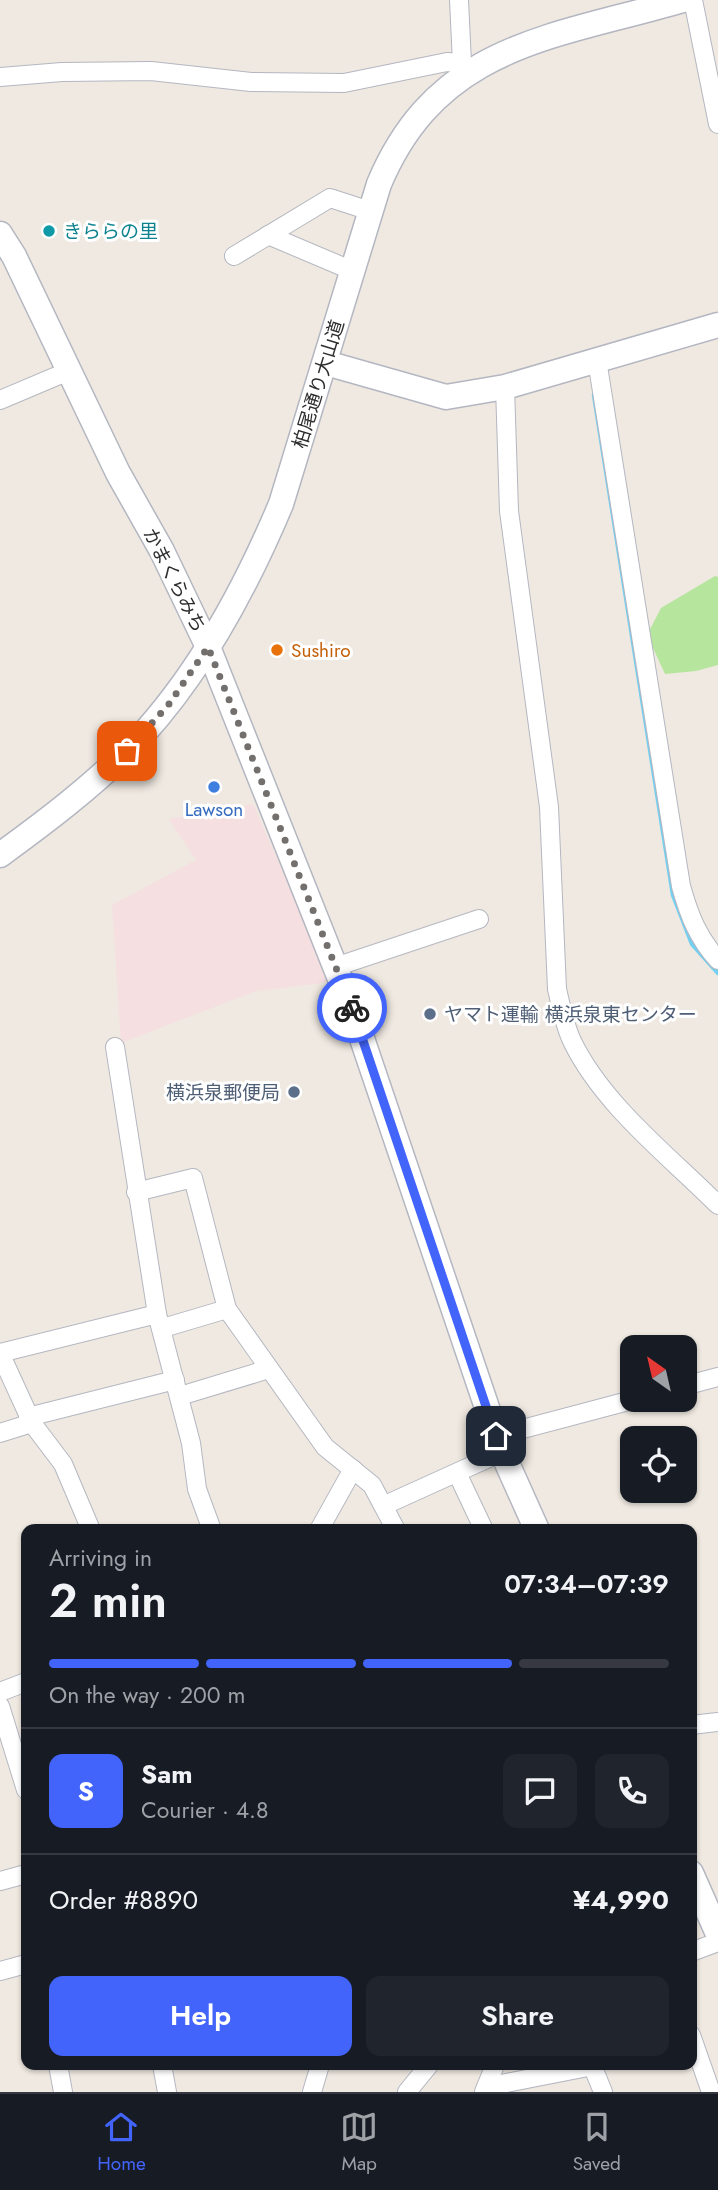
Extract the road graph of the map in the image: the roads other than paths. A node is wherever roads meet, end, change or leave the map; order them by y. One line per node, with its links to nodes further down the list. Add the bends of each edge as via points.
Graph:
1 (459, 0): 4 (street)
2 (682, 0): 4 (street, 柏尾通り大山道)
3 (693, 0): 6 (street)
4 (465, 67): 5 (street, via 447,62 344,83 251,82 151,71); 7 (street, 柏尾通り大山道, via 415,119 391,155)
5 (0, 77)
6 (718, 124)
7 (370, 211): 9 (street, via 330,198); 11 (street, 柏尾通り大山道)
8 (0, 234): 15 (street, かまくらみち)
9 (268, 235): 10 (street); 11 (street)
10 (234, 256)
11 (353, 271): 14 (street, 柏尾通り大山道)
12 (718, 324): 13 (street)
13 (597, 360): 16 (street); 21 (street, via 681,886 694,927)
14 (326, 363): 16 (street, via 446,397); 18 (street, 柏尾通り大山道, via 264,545)
15 (71, 370): 17 (street); 18 (street, かまくらみち, via 118,473)
16 (505, 387): 25 (street, via 509,512 549,807 557,989 563,1016 592,1075)
17 (0, 401)
18 (208, 647): 19 (street, 柏尾通り大山道, via 169,704 127,751); 22 (street, かまくらみち)
19 (0, 855)
20 (479, 919): 22 (street)
21 (718, 960)
22 (335, 967): 36 (street, かまくらみち)
23 (115, 1047): 24 (street)
24 (136, 1192): 26 (street, via 192,1178); 27 (street)
25 (718, 1205)
26 (227, 1309): 27 (street); 29 (street)
27 (160, 1321): 28 (street); 32 (street)
28 (0, 1353): 34 (street)
29 (269, 1368): 32 (street); 37 (street, via 325,1447)
30 (718, 1377): 31 (street)
31 (697, 1383)
32 (177, 1388): 34 (street); 41 (street, via 197,1489)
33 (620, 1404): 36 (street)
34 (30, 1420): 35 (street); 40 (street, via 63,1464)
35 (0, 1433)
36 (499, 1444): 38 (street); 45 (street, かまくらみち)
37 (353, 1469): 39 (street, via 372,1485); 42 (street)
38 (457, 1473): 39 (street); 44 (street)
39 (385, 1505): 43 (street)
40 (88, 1524)
41 (210, 1524)
42 (322, 1524)
43 (393, 1524)
44 (481, 1524)
45 (534, 1524)
46 (21, 1684): 47 (street)
47 (1, 1691): 50 (street)
48 (718, 1722): 49 (street)
49 (697, 1725)
50 (21, 1770)
51 (21, 1875): 52 (street)
52 (0, 1881)
53 (697, 1887): 54 (street)
54 (718, 1934)
55 (718, 1942): 56 (street)
56 (697, 1950)
57 (21, 1965): 58 (street)
58 (0, 1970)
59 (697, 2052): 73 (street)
60 (59, 2070): 68 (street)
61 (163, 2070): 69 (street)
62 (319, 2070): 70 (street)
63 (425, 2070): 71 (street)
64 (493, 2070): 67 (street)
65 (575, 2070): 67 (street)
66 (595, 2070): 72 (street)
67 (485, 2090)
68 (63, 2092)
69 (167, 2092)
70 (312, 2092)
71 (407, 2092)
72 (603, 2092)
73 (711, 2092)

